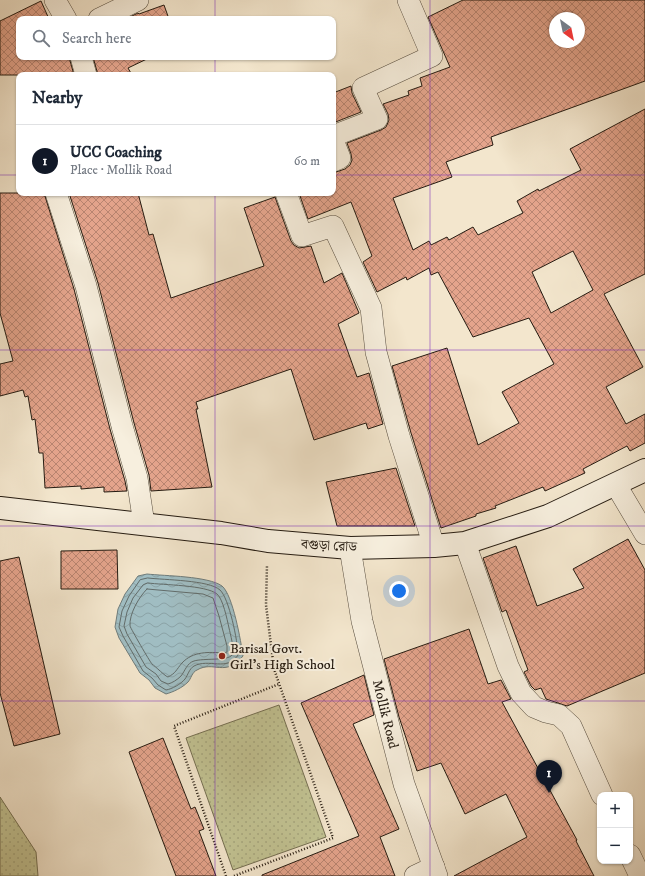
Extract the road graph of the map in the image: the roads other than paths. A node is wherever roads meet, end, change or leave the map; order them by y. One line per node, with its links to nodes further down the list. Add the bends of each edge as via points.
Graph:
1 (56, 0): 4 (street)
2 (138, 0): 5 (street)
3 (408, 0): 8 (street, via 432,56 363,88 377,119)
4 (64, 16)
5 (104, 16)
6 (82, 60): 7 (street)
7 (85, 72)
8 (336, 135)
9 (336, 148): 10 (street, via 340,158)
10 (336, 160)
11 (57, 196): 16 (street, via 86,286 137,478)
12 (287, 196): 19 (street, via 302,236 333,226 371,308 376,352 399,436)
13 (645, 470): 14 (main road, বগুড়া রোড)
14 (616, 485): 17 (street); 18 (main road, বগুড়া রোড, via 548,516)
15 (0, 508): 16 (main road, বগুড়া রোড)
16 (144, 524): 20 (main road, বগুড়া রোড, via 268,541)
17 (645, 534)
18 (466, 543): 19 (main road, বগুড়া রোড); 21 (street, via 508,666 521,693 534,707 560,715 571,726)
19 (434, 546): 20 (main road, বগুড়া রোড)
20 (350, 548): 23 (street, Mollik Road, via 362,622 402,777)
21 (601, 792)
22 (633, 861): 25 (street)
23 (436, 872): 24 (street)
24 (415, 876)
25 (640, 876)

